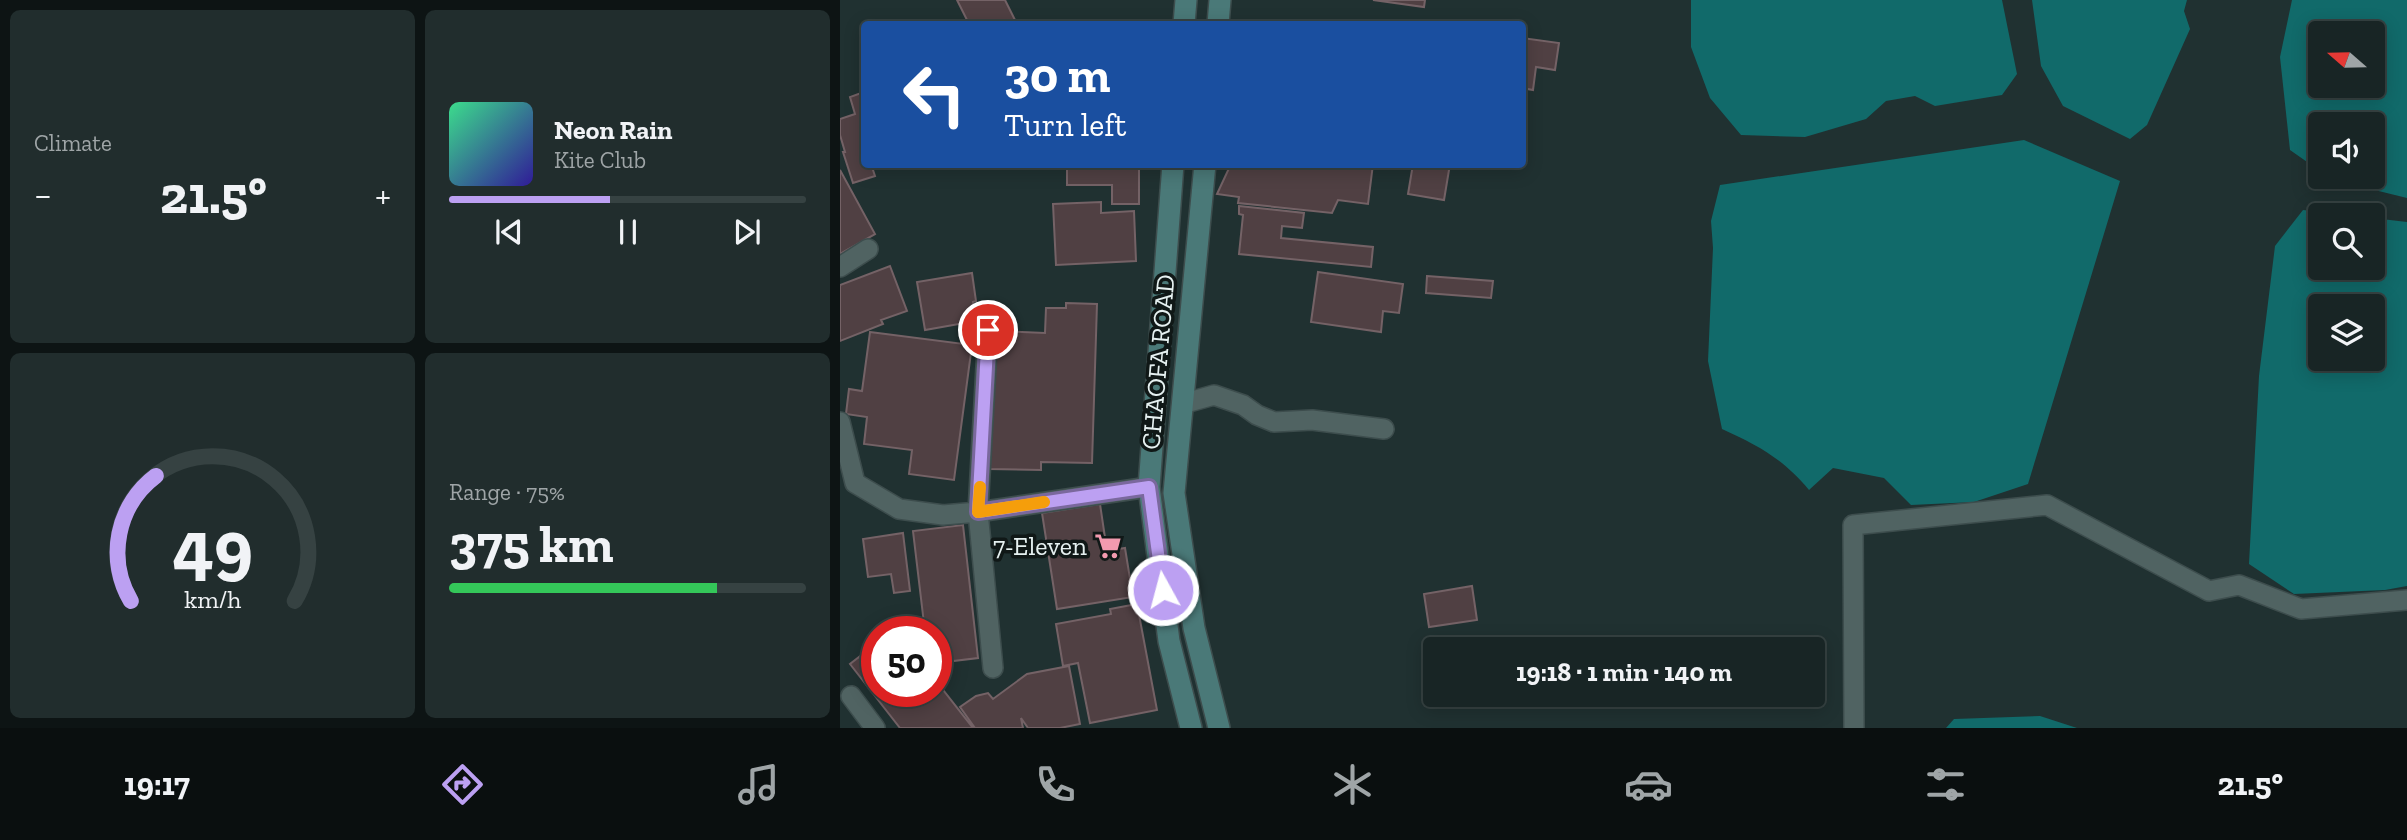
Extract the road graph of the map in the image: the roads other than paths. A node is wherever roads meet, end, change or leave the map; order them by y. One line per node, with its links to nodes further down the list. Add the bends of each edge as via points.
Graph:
1 (1186, 0): 3 (main road)
2 (1220, 0): 4 (main road)
3 (1184, 21)
4 (1218, 21)
5 (1173, 168): 13 (main road, CHAOFA ROAD)
6 (1205, 168): 10 (main road, CHAOFA ROAD)
7 (868, 249): 8 (street)
8 (840, 267)
9 (988, 330): 14 (street)
10 (1182, 404): 12 (street, via 1214,395 1274,422 1312,420); 20 (main road, CHAOFA ROAD, via 1174,493 1190,610)
11 (840, 422): 14 (street, via 855,483 899,509 943,515)
12 (1384, 429)
13 (1149, 487): 14 (street); 19 (main road, CHAOFA ROAD, via 1169,641)
14 (978, 512): 16 (street)
15 (2407, 600): 21 (street, via 2301,609 2239,585 2209,591 2047,505 1853,525)
16 (993, 668)
17 (851, 696): 18 (street)
18 (875, 728)
19 (1191, 728)
20 (1219, 728)
21 (1854, 728)

